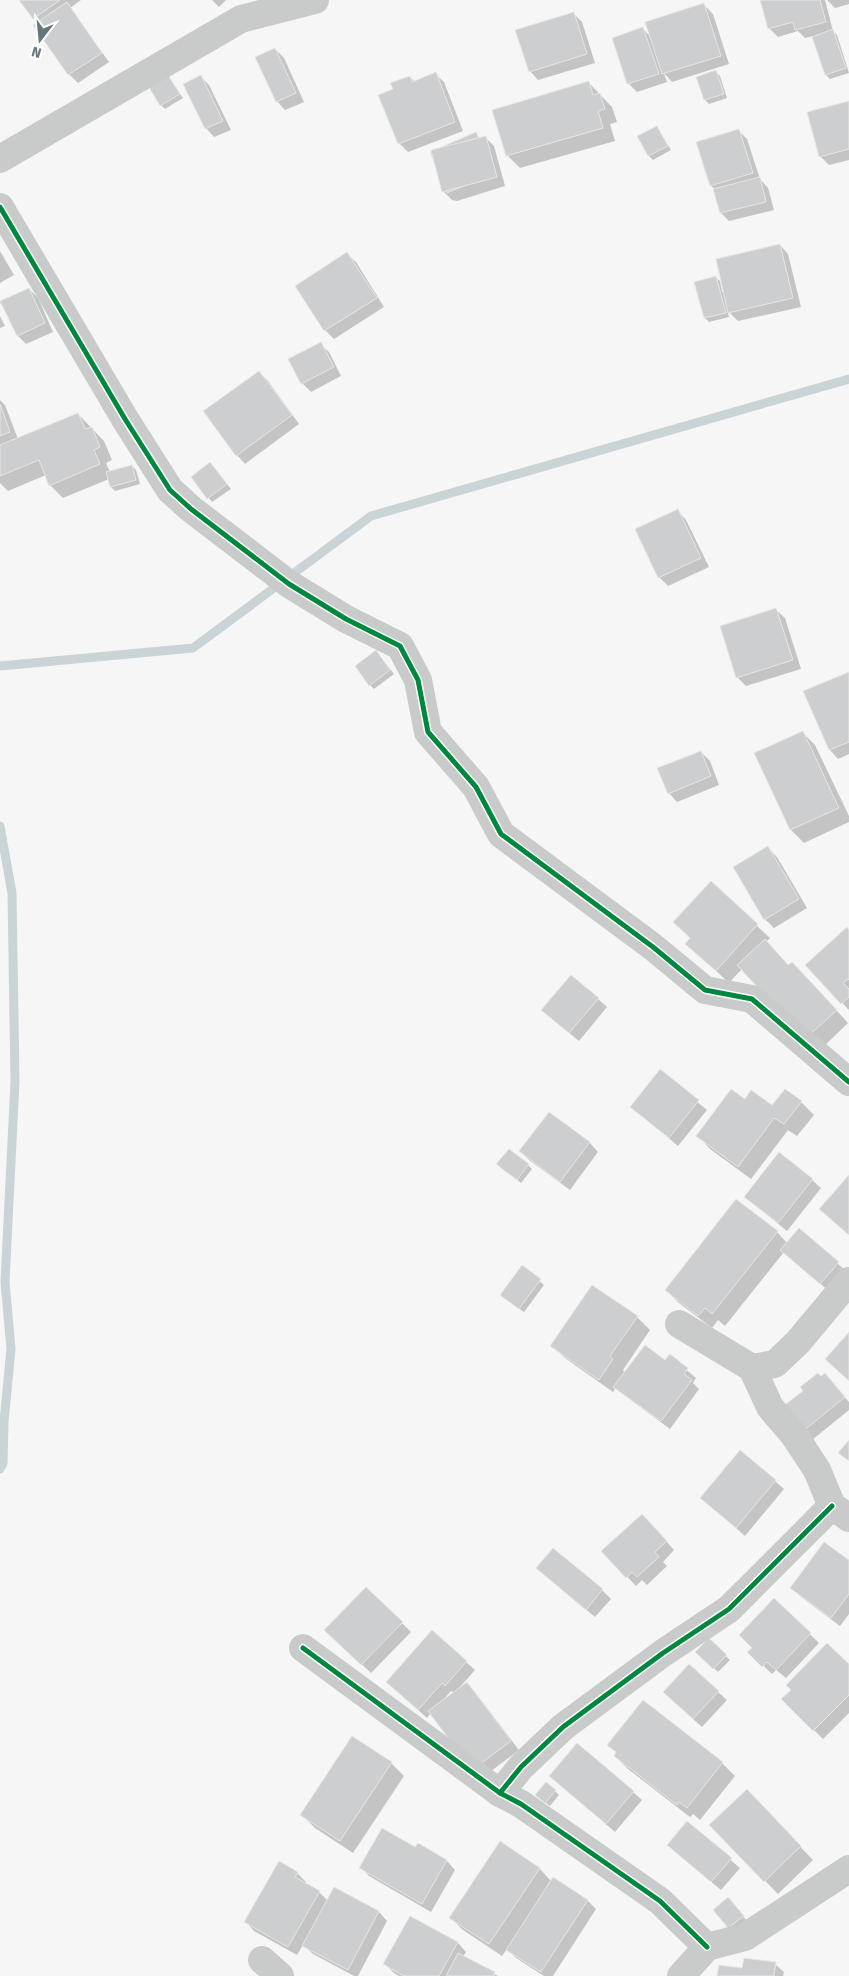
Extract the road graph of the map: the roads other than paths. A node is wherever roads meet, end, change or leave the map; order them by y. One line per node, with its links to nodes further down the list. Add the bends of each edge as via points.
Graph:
1 (315, 0): 2 (street, via 241,19)
2 (0, 160)
3 (0, 207): 4 (street, via 170,490 289,584 346,619 400,646 418,680 428,732 476,787 501,834 653,947 705,990 752,999)
4 (849, 1082)
5 (849, 1281): 7 (street, via 798,1342 775,1364)
6 (679, 1324): 7 (street)
7 (752, 1368): 8 (street, via 770,1407 794,1435)
8 (840, 1512): 10 (street, via 729,1609 563,1727 521,1767)
9 (303, 1648): 10 (street)
10 (500, 1793): 12 (street, via 529,1809 660,1901)
11 (849, 1869): 12 (street, via 744,1937)
12 (707, 1947): 13 (street)
13 (681, 1976)

